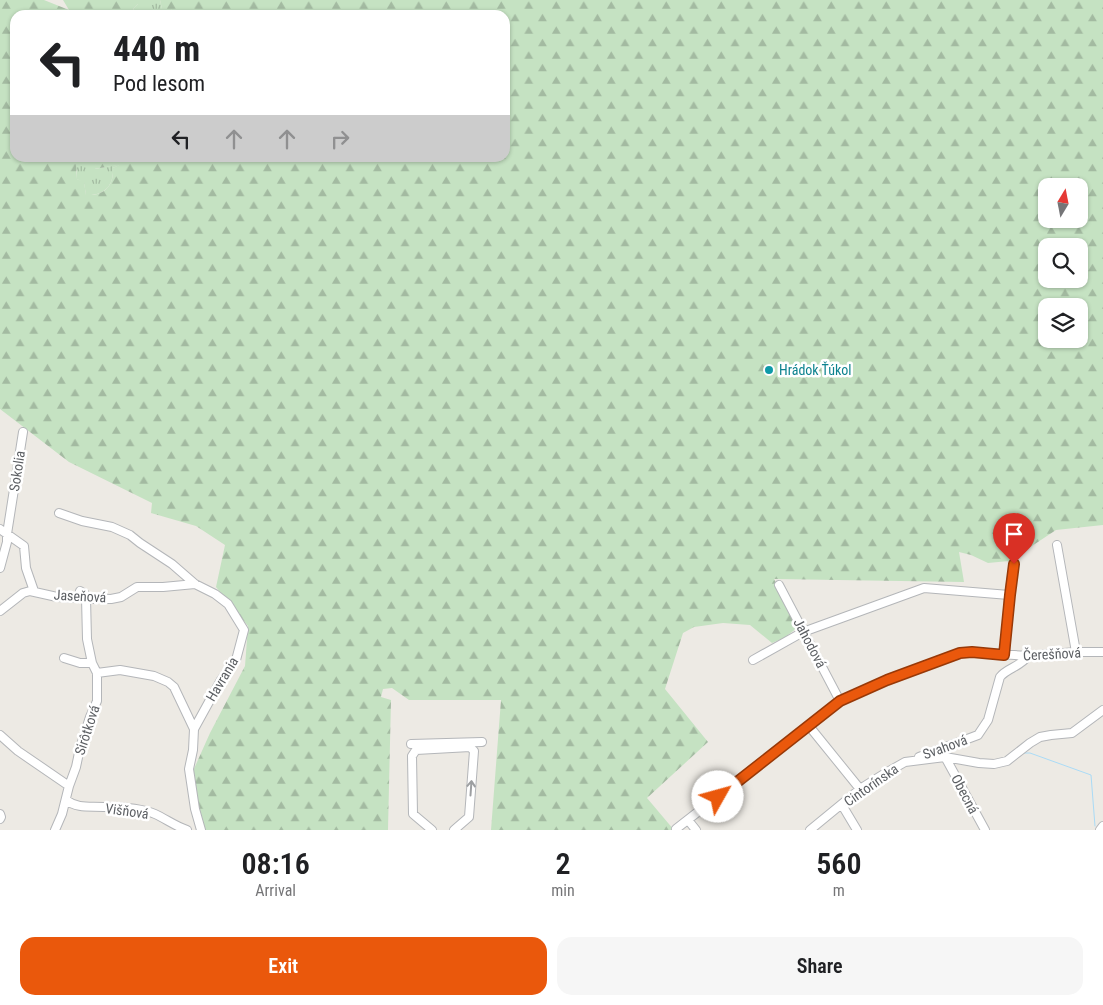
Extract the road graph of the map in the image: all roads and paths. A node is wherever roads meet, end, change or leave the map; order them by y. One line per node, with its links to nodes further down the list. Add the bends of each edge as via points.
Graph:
1 (23, 432): 3 (street, Sokolia)
2 (58, 513): 7 (street, Havrania, via 130,535)
3 (4, 532): 6 (street, Sokolia, via 7,542); 9 (street, via 24,546 26,568)
4 (1057, 545): 15 (street)
5 (1014, 564): 11 (street)
6 (0, 568)
7 (195, 584): 12 (street, Jaseňová, via 137,587 121,597); 26 (street, Havrania, via 228,604 244,630 236,660)
8 (780, 585): 14 (street, Jahodová)
9 (34, 591): 12 (street, Jaseňová, via 57,597); 13 (street, Jaseňová, via 23,593)
10 (80, 591): 12 (street)
11 (1010, 595): 14 (street, via 924,588); 17 (street)
12 (86, 598): 21 (street, Sirôtková, via 87,639)
13 (0, 611)
14 (804, 632): 20 (street); 23 (street, Jahodová)
15 (1076, 652): 16 (street, Čerešňová); 18 (street, Čerešňová)
16 (1103, 652)
17 (1004, 655): 18 (street, Čerešňová); 23 (street, Čerešňová, via 960,653)
18 (1028, 656): 32 (street, Svahová, via 1000,677 988,720 978,735)
19 (64, 658): 21 (street)
20 (753, 660)
21 (92, 662): 22 (street, Sirôtková)
22 (97, 672): 26 (street, via 120,670 168,682); 35 (street, Sirôtková, via 97,701)
23 (840, 701): 25 (street, Čerešňová)
24 (1103, 710): 33 (street, Cintorínska, via 1072,732 1040,737 1007,761 979,764)
25 (809, 726): 36 (street); 41 (street, Čerešňová)
26 (194, 729): 46 (street, Havrania, via 194,750 189,769)
27 (0, 735): 35 (street)
28 (482, 742): 30 (street)
29 (411, 744): 31 (street)
30 (458, 745): 31 (street); 48 (street, one-way to 30, via 469,817 474,751)
31 (431, 746): 47 (street, via 416,750 412,756 413,814)
32 (941, 749): 33 (street, Obecná); 34 (street, Svahová)
33 (945, 757): 34 (street, Cintorínska); 52 (street, Obecná)
34 (905, 762): 36 (street, Cintorínska)
35 (69, 786): 37 (street, Sirôtková)
36 (860, 789): 38 (street, Cintorínska)
37 (66, 800): 44 (street, Sirôtková); 45 (street, Višňová, via 82,807 146,811)
38 (842, 804): 50 (street, Cintorínska); 51 (street)
39 (0, 814): 40 (street)
40 (0, 819)
41 (688, 820): 43 (street, Čerešňová); 49 (street)
42 (1103, 826): 53 (street)
43 (676, 829)
44 (55, 830)
45 (187, 830)
46 (201, 830)
47 (432, 830)
48 (454, 830)
49 (696, 830)
50 (810, 830)
51 (857, 830)
52 (985, 830)
53 (1100, 830)

